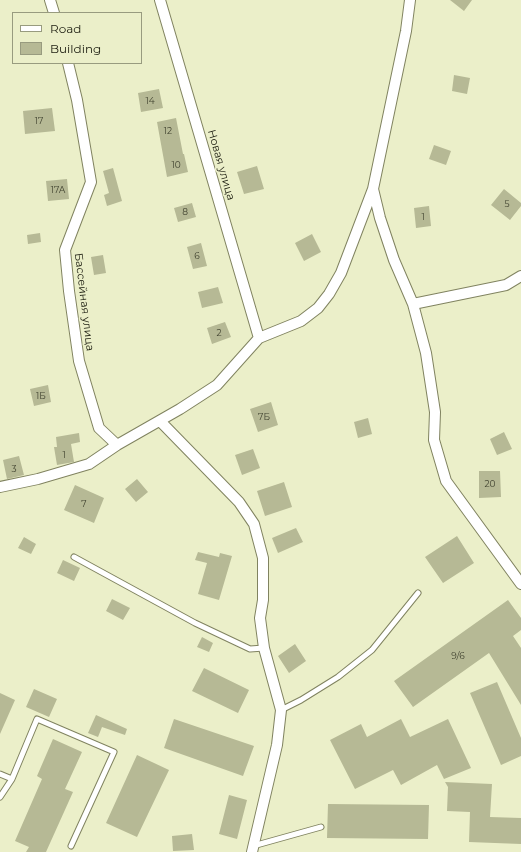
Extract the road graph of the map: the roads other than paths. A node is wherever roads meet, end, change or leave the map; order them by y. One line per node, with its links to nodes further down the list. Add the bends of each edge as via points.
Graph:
1 (50, 0): 4 (street)
2 (160, 0): 9 (street, Новая улица)
3 (410, 0): 6 (street, via 406,31)
4 (54, 12)
5 (68, 64): 11 (street, Бассейная улица, via 91,182 65,250 68,291 79,361 99,428)
6 (373, 189): 8 (street, via 392,253); 9 (street, via 340,273 329,294 318,308 302,321)
7 (521, 276): 8 (street, via 506,285)
8 (413, 304): 14 (street, via 426,353 435,412 434,440 446,482)
9 (259, 338): 10 (street, via 217,385)
10 (160, 422): 11 (street); 16 (street, via 239,502 254,524 263,558 263,600 260,618)
11 (117, 445): 12 (street, via 89,464)
12 (0, 487)
13 (74, 557): 16 (lane, via 195,623 250,649)
14 (521, 584)
15 (418, 593): 17 (lane, via 372,650 338,677)
16 (264, 648): 17 (street)
17 (281, 710): 23 (street, via 277,745)
18 (0, 774): 19 (lane)
19 (12, 779): 20 (lane); 22 (lane, via 37,719 114,752)
20 (0, 797)
21 (321, 827): 23 (lane)
22 (71, 846)
23 (253, 849)

